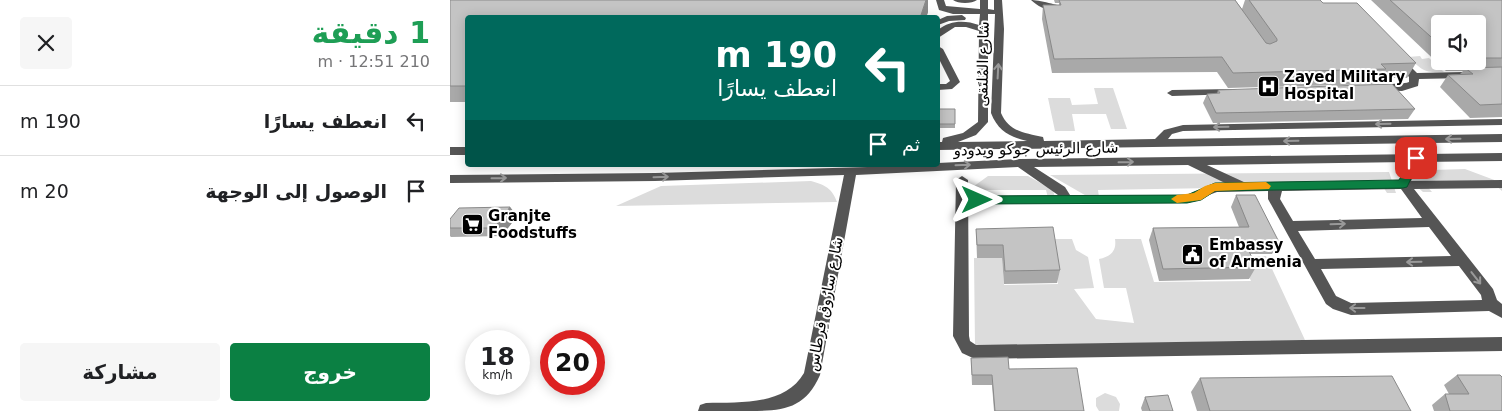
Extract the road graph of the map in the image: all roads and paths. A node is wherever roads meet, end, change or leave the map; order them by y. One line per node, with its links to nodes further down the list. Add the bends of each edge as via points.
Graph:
1 (940, 0): 8 (street, via 942,8 948,11)
2 (957, 0): 3 (street)
3 (972, 0)
4 (984, 0): 8 (street, شارع المُلتَقى)
5 (998, 0): 9 (street, شارع المُلتَقى)
6 (1035, 0): 7 (street, via 1047,7)
7 (1071, 8)
8 (984, 15): 9 (street); 10 (street); 11 (street, شارع المُلتَقى)
9 (999, 15): 27 (street, شارع المُلتَقى, one-way to 9, via 1015,134 998,120)
10 (940, 22)
11 (984, 30): 12 (street, via 972,25 954,24); 26 (street, شارع المُلتَقى, via 984,122 968,135)
12 (940, 33)
13 (1391, 52): 17 (street)
14 (940, 53): 15 (street)
15 (950, 74): 18 (street, via 947,80); 19 (street, via 955,79 954,84)
16 (1473, 75): 17 (street)
17 (1414, 76): 20 (street, via 1416,80 1410,86)
18 (940, 82)
19 (940, 87)
20 (1364, 88)
21 (1239, 92): 22 (street)
22 (1172, 93)
23 (1502, 122): 25 (street, one-way to 25, via 1183,128 1168,132)
24 (1502, 138): 25 (street, شارع الرئيس جوكو ويدودو, one-way to 25)
25 (1158, 143): 27 (street, شارع الرئيس جوكو ويدودو)
26 (940, 144)
27 (1061, 144): 28 (street, شارع الرئيس جوكو ويدودو)
28 (940, 145)
29 (450, 151): 30 (street)
30 (465, 151)
31 (1502, 157): 32 (street, شارع الرئيس جوكو ويدودو)
32 (1416, 158): 33 (street, شارع الرئيس جوكو ويدودو); 40 (street)
33 (1191, 162): 34 (street, شارع الرئيس جوكو ويدودو, one-way to 33); 42 (street)
34 (1020, 163): 36 (street, شارع الرئيس جوكو ويدودو, one-way to 34); 45 (street, via 1056,186)
35 (936, 167): 37 (street, شارع الرئيس جوكو ويدودو, one-way to 35)
36 (940, 167)
37 (851, 171): 38 (street, شارع الرئيس جوكو ويدودو, one-way to 37); 53 (street, شارع سارُوق قِرطاس, via 810,383 792,402 775,409)
38 (450, 179)
39 (962, 180): 52 (street, via 961,336 962,343 972,352)
40 (1403, 184): 41 (street); 43 (street); 46 (street)
41 (1502, 184)
42 (1243, 186): 43 (street); 45 (street, via 1209,188 1197,197 1187,199)
43 (1279, 186): 47 (street, via 1274,191 1274,199)
44 (977, 200): 45 (street)
45 (1067, 200)
46 (1432, 222): 47 (street, one-way to 46); 48 (street)
47 (1289, 226): 49 (street)
48 (1463, 261): 49 (street, one-way to 49); 50 (street, one-way to 50, via 1488,293)
49 (1311, 264): 50 (street, one-way to 49, via 1480,306 1344,308 1331,300)
50 (1489, 302): 51 (street)
51 (1502, 312)
52 (1502, 344)
53 (706, 411)

